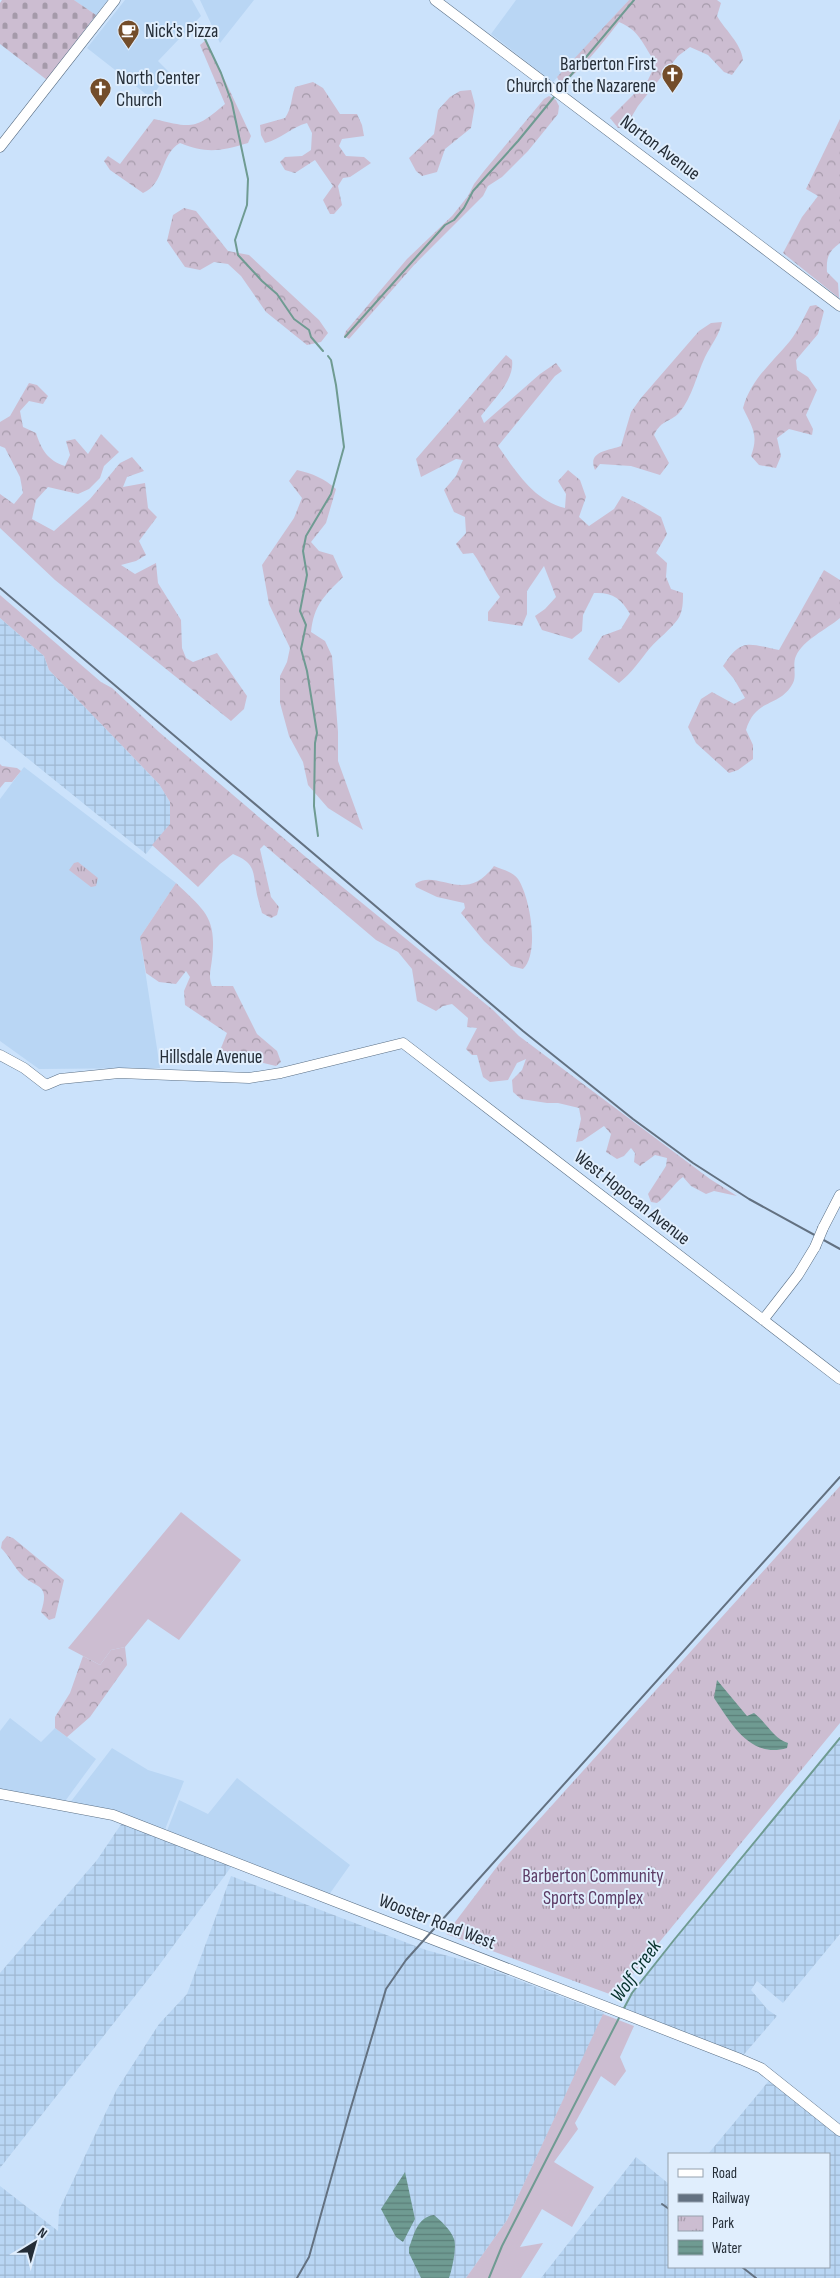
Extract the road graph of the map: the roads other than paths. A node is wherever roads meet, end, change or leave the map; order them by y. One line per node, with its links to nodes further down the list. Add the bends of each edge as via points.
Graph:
1 (115, 0): 3 (main road)
2 (435, 0): 4 (main road, Norton Avenue)
3 (0, 147)
4 (840, 306)
5 (403, 1043): 6 (main road, Hillsdale Avenue, via 281,1074 249,1078 119,1073 60,1079 46,1085); 8 (main road, West Hopocan Avenue)
6 (0, 1055)
7 (840, 1195): 8 (main road, bridge, via 798,1275)
8 (764, 1320): 9 (main road, West Hopocan Avenue)
9 (840, 1379)
10 (0, 1794): 11 (main road, Wooster Road West, via 113,1815 637,2018 761,2068)
11 (840, 2131)

